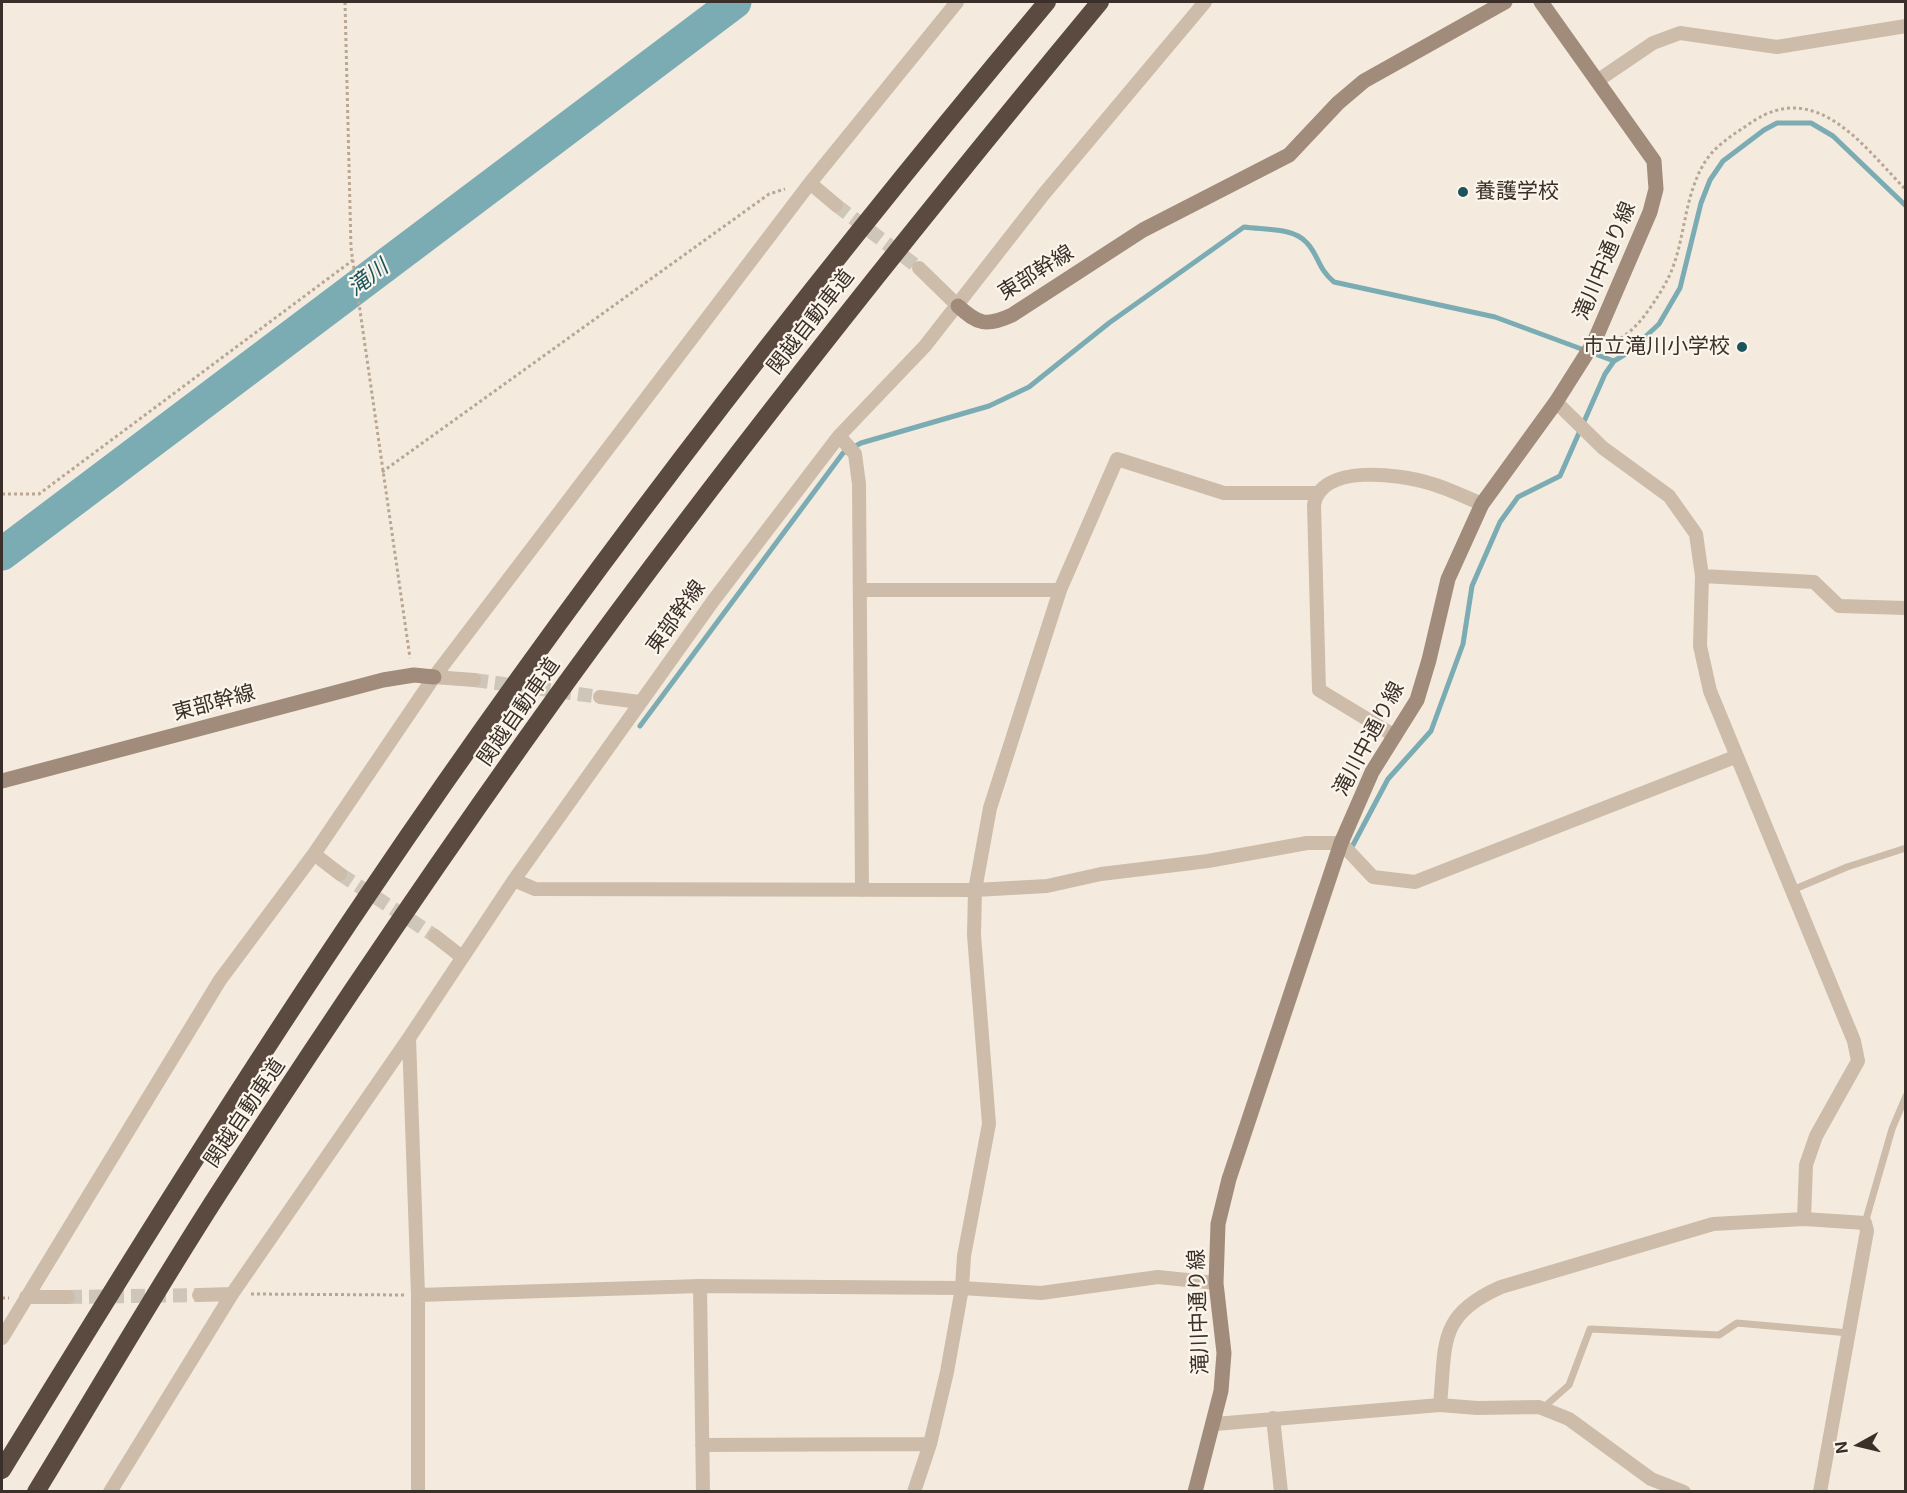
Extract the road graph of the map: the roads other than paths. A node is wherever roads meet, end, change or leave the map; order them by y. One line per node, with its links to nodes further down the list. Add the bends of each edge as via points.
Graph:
1 (957, 2): 9 (street)
2 (1047, 2): 58 (highway, 関越自動車道, via 789,316 522,674 373,887 189,1165)
3 (1100, 2): 60 (highway, 関越自動車道, via 829,335 565,685 413,902 229,1177)
4 (1205, 2): 12 (street, via 1043,195)
5 (1504, 2): 12 (street, 東部幹線, via 1364,81 1289,155 1143,230 1012,315 991,323 975,321)
6 (1540, 2): 8 (street, 滝川中通り線)
7 (1905, 26): 8 (street, via 1777,47 1680,33 1653,43)
8 (1597, 81): 13 (street, 滝川中通り線, via 1654,161 1656,189 1650,213 1593,343)
9 (810, 183): 10 (street); 21 (street)
10 (836, 205)
11 (919, 268): 12 (street)
12 (958, 306): 14 (street, 東部幹線)
13 (1556, 402): 16 (street, 滝川中通り線); 17 (street, via 1582,429 1669,496 1696,534)
14 (846, 445): 18 (street, via 859,484); 24 (street, 東部幹線)
15 (1316, 494): 16 (street, via 1322,487 1346,477 1383,473 1430,483); 19 (street, via 1224,493 1118,459); 25 (street, via 1319,690)
16 (1482, 504): 25 (street, 滝川中通り線, via 1448,579 1417,700)
17 (1702, 576): 20 (street, via 1814,582 1839,606); 26 (street, via 1700,646 1710,691)
18 (861, 590): 19 (street); 33 (street)
19 (1060, 590): 34 (street, via 990,808)
20 (1905, 608)
21 (434, 677): 22 (street, 東部幹線); 27 (street, 東部幹線, via 414,675 383,680); 30 (street)
22 (474, 680)
23 (600, 697): 24 (street)
24 (640, 702): 32 (street, 東部幹線)
25 (1395, 736): 28 (street, 滝川中通り線, via 1372,772)
26 (1735, 757): 28 (street, via 1415,882 1373,877); 35 (street)
27 (2, 780)
28 (1341, 843): 34 (street, via 1307,843 1208,861 1101,874 1047,886); 42 (street, 滝川中通り線, via 1229,1179 1218,1224)
29 (1905, 848): 35 (lane)
30 (314, 854): 31 (street); 48 (street, via 220,980)
31 (340, 874)
32 (514, 880): 33 (street, via 535,889); 37 (street, 東部幹線)
33 (862, 890): 34 (street)
34 (975, 890): 44 (street, via 975,976 988,1124 964,1256)
35 (1790, 891): 40 (street, via 1854,1041 1858,1061 1816,1136 1806,1165)
36 (435, 936): 37 (street)
37 (462, 957): 38 (street, 東部幹線)
38 (410, 1038): 45 (street, 東部幹線); 47 (street)
39 (1905, 1096): 41 (lane)
40 (1804, 1218): 41 (street); 52 (street, via 1713,1224 1568,1265 1475,1298 1457,1314 1446,1341)
41 (1865, 1223): 50 (street, via 1867,1231)
42 (1216, 1283): 44 (street, via 1158,1277 1041,1293); 55 (street, 滝川中通り線, via 1224,1353)
43 (700, 1286): 44 (street); 47 (street); 57 (street)
44 (962, 1288): 56 (street)
45 (232, 1294): 46 (street); 61 (street, 東部幹線)
46 (199, 1295)
47 (417, 1295): 62 (street)
48 (26, 1297): 49 (street); 51 (street)
49 (68, 1297)
50 (1849, 1333): 53 (lane, via 1737,1323 1719,1335 1590,1329 1569,1384); 68 (street)
51 (2, 1338)
52 (1440, 1405): 53 (street); 54 (street)
53 (1543, 1408): 59 (street, via 1569,1419)
54 (1273, 1418): 55 (street); 66 (street)
55 (1215, 1424): 65 (street, 滝川中通り線)
56 (930, 1444): 57 (street); 64 (street)
57 (702, 1445): 63 (street)
58 (2, 1470)
59 (1649, 1485): 67 (street)
60 (36, 1491)
61 (110, 1491)
62 (418, 1491)
63 (703, 1491)
64 (914, 1491)
65 (1195, 1491)
66 (1281, 1491)
67 (1684, 1491)
68 (1820, 1491)

